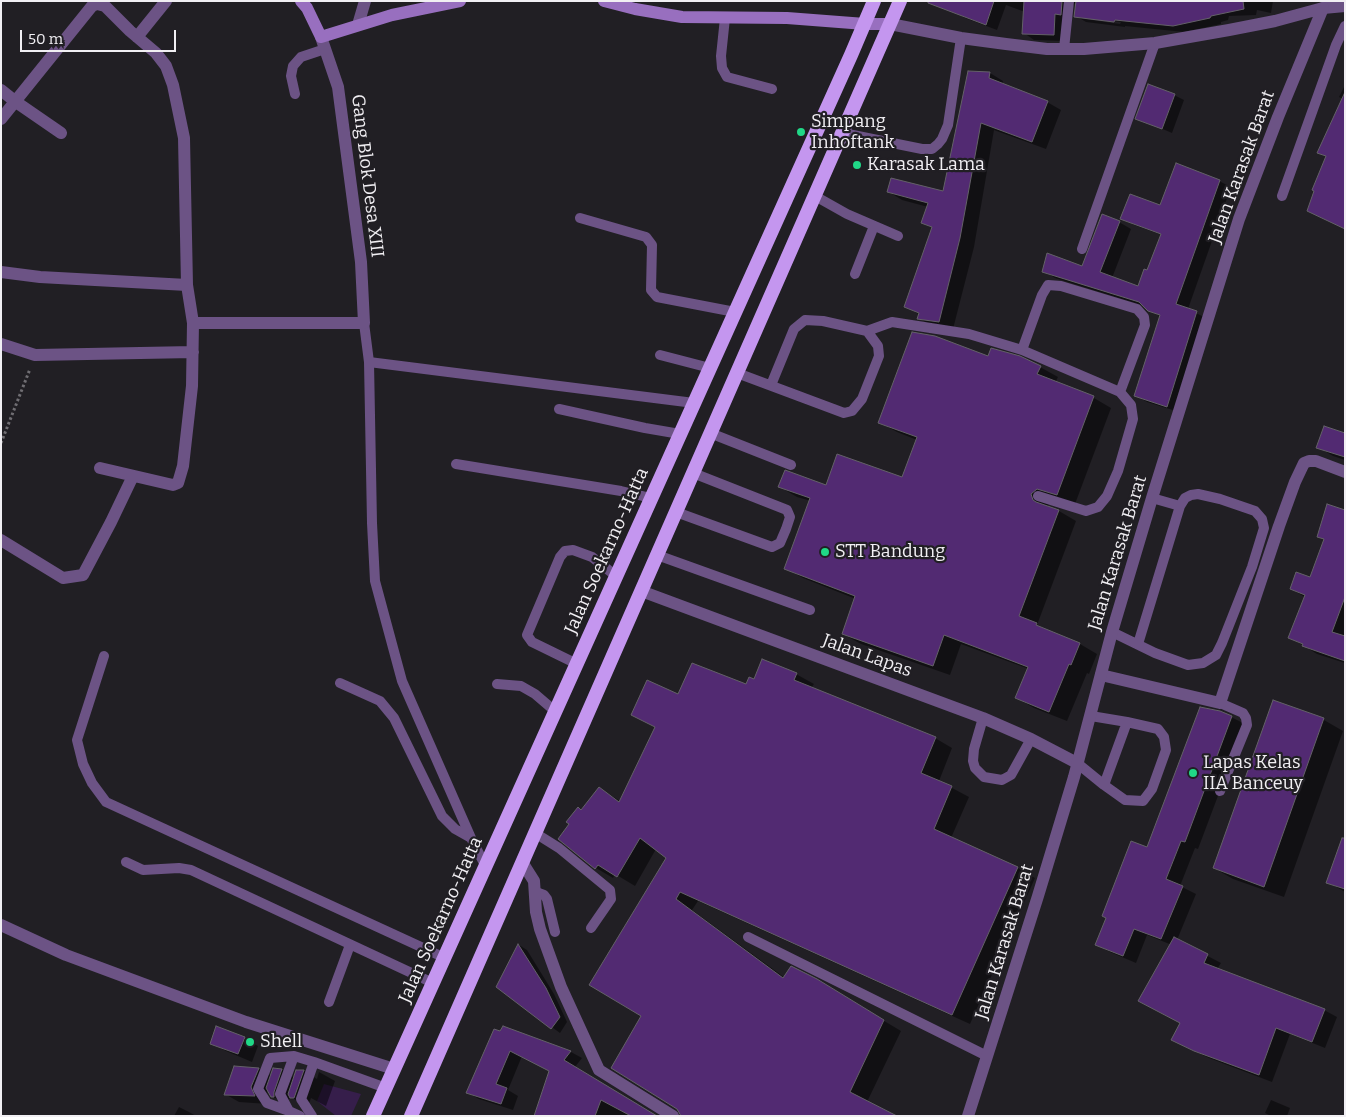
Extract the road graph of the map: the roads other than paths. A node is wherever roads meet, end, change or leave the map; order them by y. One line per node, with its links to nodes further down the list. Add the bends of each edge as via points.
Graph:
1 (166, 1): 16 (street)
2 (301, 1): 19 (main road)
3 (365, 1): 14 (street)
4 (460, 1): 14 (main road)
5 (604, 1): 11 (main road, via 682,17)
6 (874, 1): 12 (highway, Jalan Soekarno-Hatta)
7 (900, 1): 13 (highway)
8 (1069, 1): 20 (lane)
9 (1325, 5): 10 (street); 18 (street, via 1275,21); 62 (street, Jalan Karasak Barat, via 1239,219)
10 (1345, 6)
11 (725, 18): 12 (main road, via 787,18); 21 (lane, via 721,56 727,78)
12 (865, 24): 13 (main road); 37 (highway, Jalan Soekarno-Hatta)
13 (890, 24): 17 (street); 27 (highway)
14 (358, 25): 19 (main road)
15 (1345, 26): 29 (lane)
16 (137, 37): 24 (street, via 105,6 92,6); 36 (street, via 166,66 184,138)
17 (961, 38): 20 (street); 27 (lane, via 948,125 942,139 932,149)
18 (1155, 42): 20 (street, via 1084,50); 33 (lane)
19 (323, 43): 23 (lane, via 293,66 291,76); 39 (street, Gang Blok Desa XIII, via 338,87 361,262)
20 (1064, 49)
21 (772, 89)
22 (1, 90): 24 (street)
23 (295, 94)
24 (16, 102): 25 (street); 26 (street)
25 (1, 119)
26 (61, 133)
27 (843, 133): 28 (highway)
28 (815, 196): 31 (lane); 47 (highway)
29 (1282, 196)
30 (580, 218): 37 (lane, via 646,237 652,245 651,290 657,297)
31 (874, 226): 32 (lane); 35 (lane)
32 (898, 236)
33 (1082, 249)
34 (1, 272): 36 (street)
35 (855, 274)
36 (186, 285): 38 (street)
37 (735, 312): 46 (highway, Jalan Soekarno-Hatta)
38 (193, 323): 39 (street); 43 (street)
39 (364, 323): 45 (lane)
40 (867, 331): 42 (lane, via 892,322 969,334); 48 (lane, via 805,320 794,329); 48 (lane, via 878,346 879,356 862,399 852,411 844,413)
41 (1, 344): 43 (street, via 35,355)
42 (1022, 350): 49 (lane); 49 (lane, via 1048,285 1137,309 1144,317 1145,325)
43 (193, 352): 59 (street, via 183,466 178,483 168,485)
44 (660, 355): 46 (lane)
45 (369, 362): 50 (lane); 87 (lane, via 375,581 402,681)
46 (710, 368): 50 (highway, Jalan Soekarno-Hatta)
47 (737, 373): 48 (lane); 53 (highway)
48 (771, 385)
49 (1120, 392): 60 (lane, via 1131,405 1133,419 1107,496 1098,507 1086,510)
50 (694, 403): 52 (highway, Jalan Soekarno-Hatta)
51 (559, 409): 52 (lane)
52 (680, 434): 61 (highway, Jalan Soekarno-Hatta)
53 (710, 434): 55 (lane); 58 (highway)
54 (456, 464): 61 (lane, via 621,490)
55 (791, 465)
56 (100, 468): 59 (street)
57 (1345, 472): 77 (street, via 1316,461 1304,463 1294,482)
58 (693, 473): 64 (highway); 64 (lane, via 787,510 790,517 780,543 772,547)
59 (133, 476): 65 (street, via 83,575 63,578)
60 (1038, 496)
61 (652, 498): 67 (highway, Jalan Soekarno-Hatta)
62 (1152, 498): 63 (lane); 70 (street, Jalan Karasak Barat)
63 (1180, 506): 71 (lane); 71 (lane, via 1191,495 1220,499 1255,511 1264,528 1252,567 1216,655 1203,663 1188,665)
64 (676, 512): 66 (highway)
65 (1, 540)
66 (657, 555): 68 (highway); 69 (lane)
67 (616, 576): 73 (highway, Jalan Soekarno-Hatta); 73 (lane, via 592,557 573,550 560,556 527,635 532,642)
68 (641, 591): 80 (street, Jalan Lapas); 86 (highway)
69 (810, 610)
70 (1112, 632): 71 (lane); 74 (street, Jalan Karasak Barat)
71 (1138, 644)
72 (104, 656): 97 (lane, via 77,740 83,764 106,802)
73 (577, 664): 78 (highway, Jalan Soekarno-Hatta)
74 (1100, 675): 77 (street); 79 (street, Jalan Karasak Barat)
75 (340, 682): 87 (lane, via 380,701 394,718 442,816)
76 (497, 684): 78 (lane, via 521,686)
77 (1220, 703): 85 (lane, via 1242,713 1247,725)
78 (556, 712): 90 (highway, Jalan Soekarno-Hatta)
79 (1091, 716): 81 (lane); 83 (street, Jalan Karasak Barat)
80 (983, 718): 82 (street, Jalan Lapas); 82 (lane, via 973,761 984,777 1002,780 1011,776)
81 (1127, 722): 84 (lane); 84 (lane, via 1158,730 1164,737 1166,750 1152,789 1143,801 1125,800)
82 (1031, 739): 83 (street, Jalan Lapas)
83 (1077, 763): 84 (lane); 101 (street, Jalan Karasak Barat)
84 (1104, 785)
85 (1220, 791)
86 (535, 833): 89 (highway); 93 (lane, via 559,848 610,890 610,899)
87 (471, 838): 90 (lane)
88 (126, 862): 96 (lane, via 143,870 191,870)
89 (522, 862): 91 (street, via 534,881); 109 (highway)
90 (488, 863): 97 (highway, Jalan Soekarno-Hatta)
91 (536, 892): 94 (lane, via 547,899); 110 (street, via 540,929 568,1005 599,1070)
92 (1, 925): 103 (street, via 66,955 228,1016)
93 (592, 928)
94 (555, 932)
95 (748, 937): 101 (lane)
96 (350, 945): 98 (lane); 99 (lane)
97 (445, 958): 98 (highway, Jalan Soekarno-Hatta)
98 (433, 983): 103 (highway, Jalan Soekarno-Hatta)
99 (329, 1002)
100 (294, 1056): 102 (lane); 105 (lane, via 280,1094); 105 (lane, via 270,1058 258,1089 267,1103)
101 (987, 1056): 111 (street, Jalan Karasak Barat)
102 (314, 1062): 104 (lane); 107 (lane, via 301,1099)
103 (394, 1069): 104 (highway, Jalan Soekarno-Hatta)
104 (386, 1088): 108 (highway, Jalan Soekarno-Hatta)
105 (289, 1111): 106 (lane)
106 (300, 1116)
107 (312, 1116)
108 (373, 1116)
109 (411, 1116)
110 (672, 1116)
111 (968, 1116)

